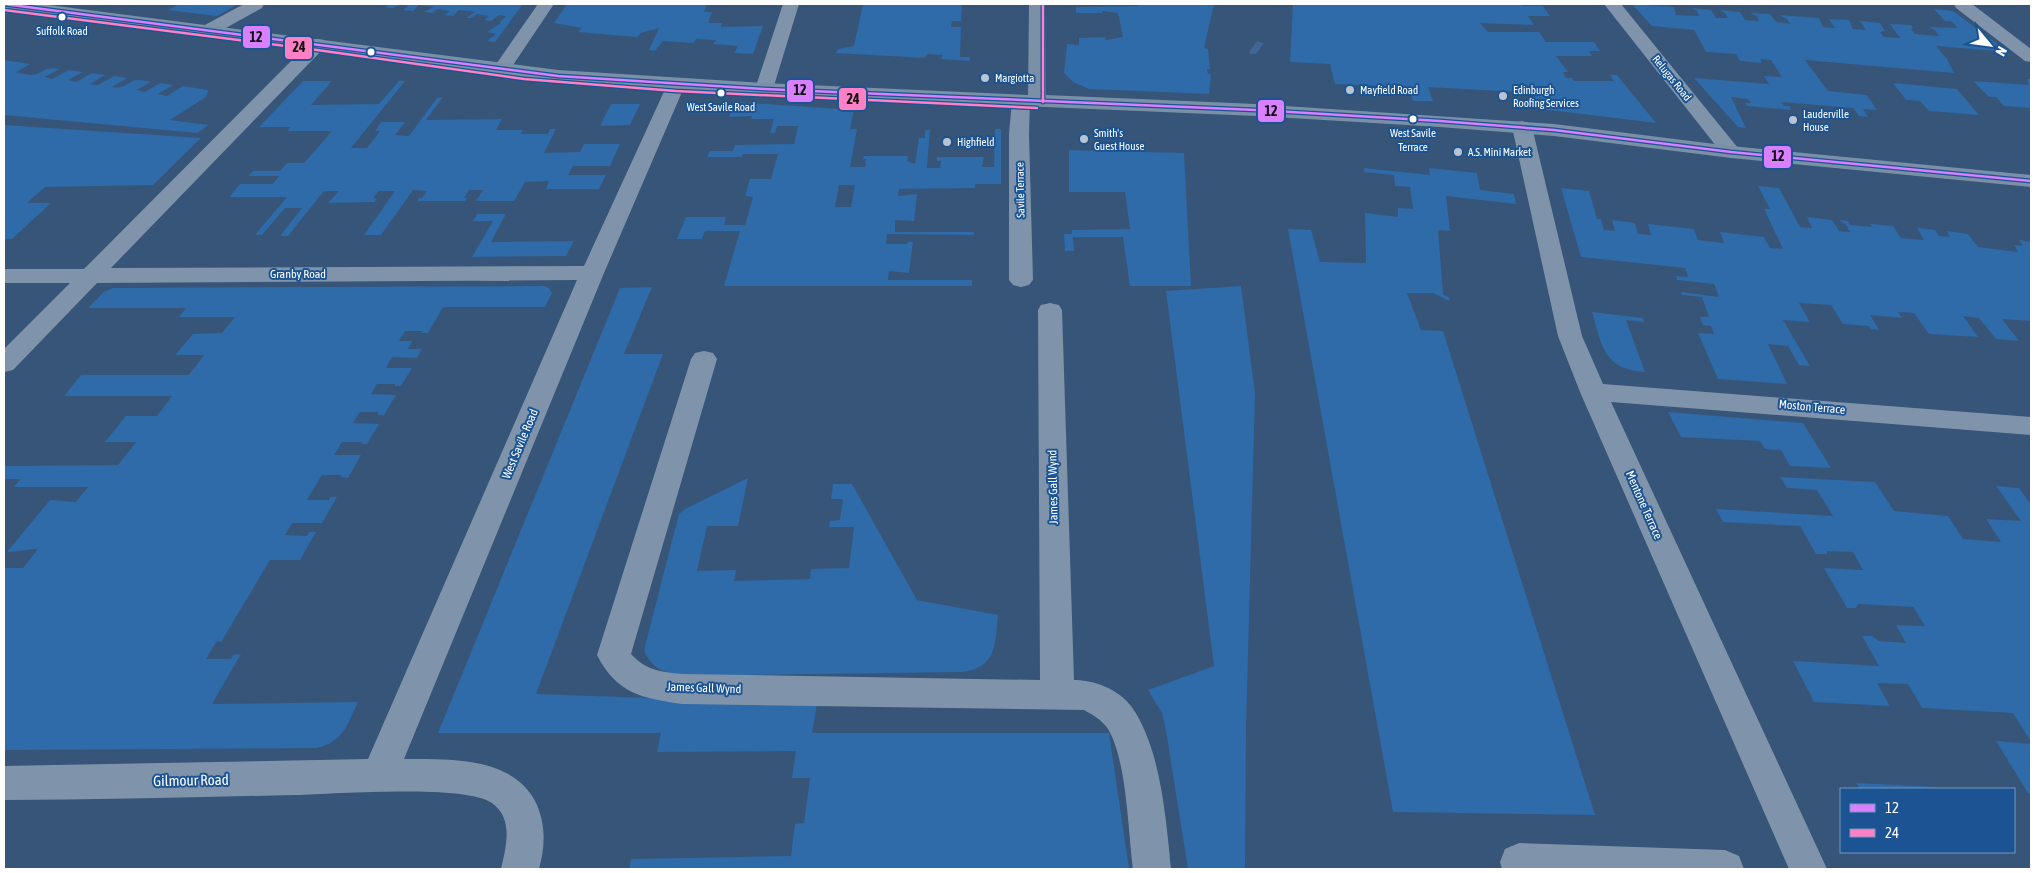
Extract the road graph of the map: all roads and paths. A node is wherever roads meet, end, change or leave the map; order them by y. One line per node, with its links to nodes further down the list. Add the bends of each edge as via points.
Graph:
1 (4, 4): 8 (street)
2 (256, 4): 8 (street)
3 (546, 4): 11 (street)
4 (791, 4): 13 (street)
5 (1037, 4): 14 (street)
6 (1612, 4): 16 (street, Relugas Road)
7 (1962, 4): 10 (street)
8 (209, 30): 9 (street)
9 (318, 44): 11 (street); 19 (street)
10 (2031, 57)
11 (501, 70): 12 (street)
12 (676, 84): 13 (street); 18 (street, West Savile Road)
13 (764, 89): 14 (street)
14 (1029, 102): 15 (street, via 1256,110); 21 (street, Savile Terrace, via 1019,134)
15 (1522, 127): 16 (street); 25 (street, Mentone Terrace, via 1570,336)
16 (1731, 152): 17 (street)
17 (2031, 181)
18 (592, 273): 19 (street, Granby Road); 28 (street, West Savile Road)
19 (91, 275): 20 (street, Granby Road); 24 (street)
20 (4, 276)
21 (1021, 280)
22 (1050, 310): 27 (street, James Gall Wynd)
23 (704, 358): 27 (street, James Gall Wynd, via 614,655 624,671 642,682 682,689)
24 (4, 364)
25 (1593, 392): 26 (street, Moston Terrace); 34 (street, Mentone Terrace)
26 (2031, 426)
27 (1057, 694): 32 (street, James Gall Wynd, via 1088,695 1105,703 1120,718 1136,753)
28 (378, 777): 29 (street, Gilmour Road); 31 (street, Gilmour Road, via 462,778 486,782 508,793 523,813 526,829)
29 (4, 783)
30 (1520, 866): 33 (street)
31 (520, 869)
32 (1152, 869)
33 (1725, 869)
34 (1808, 869)

